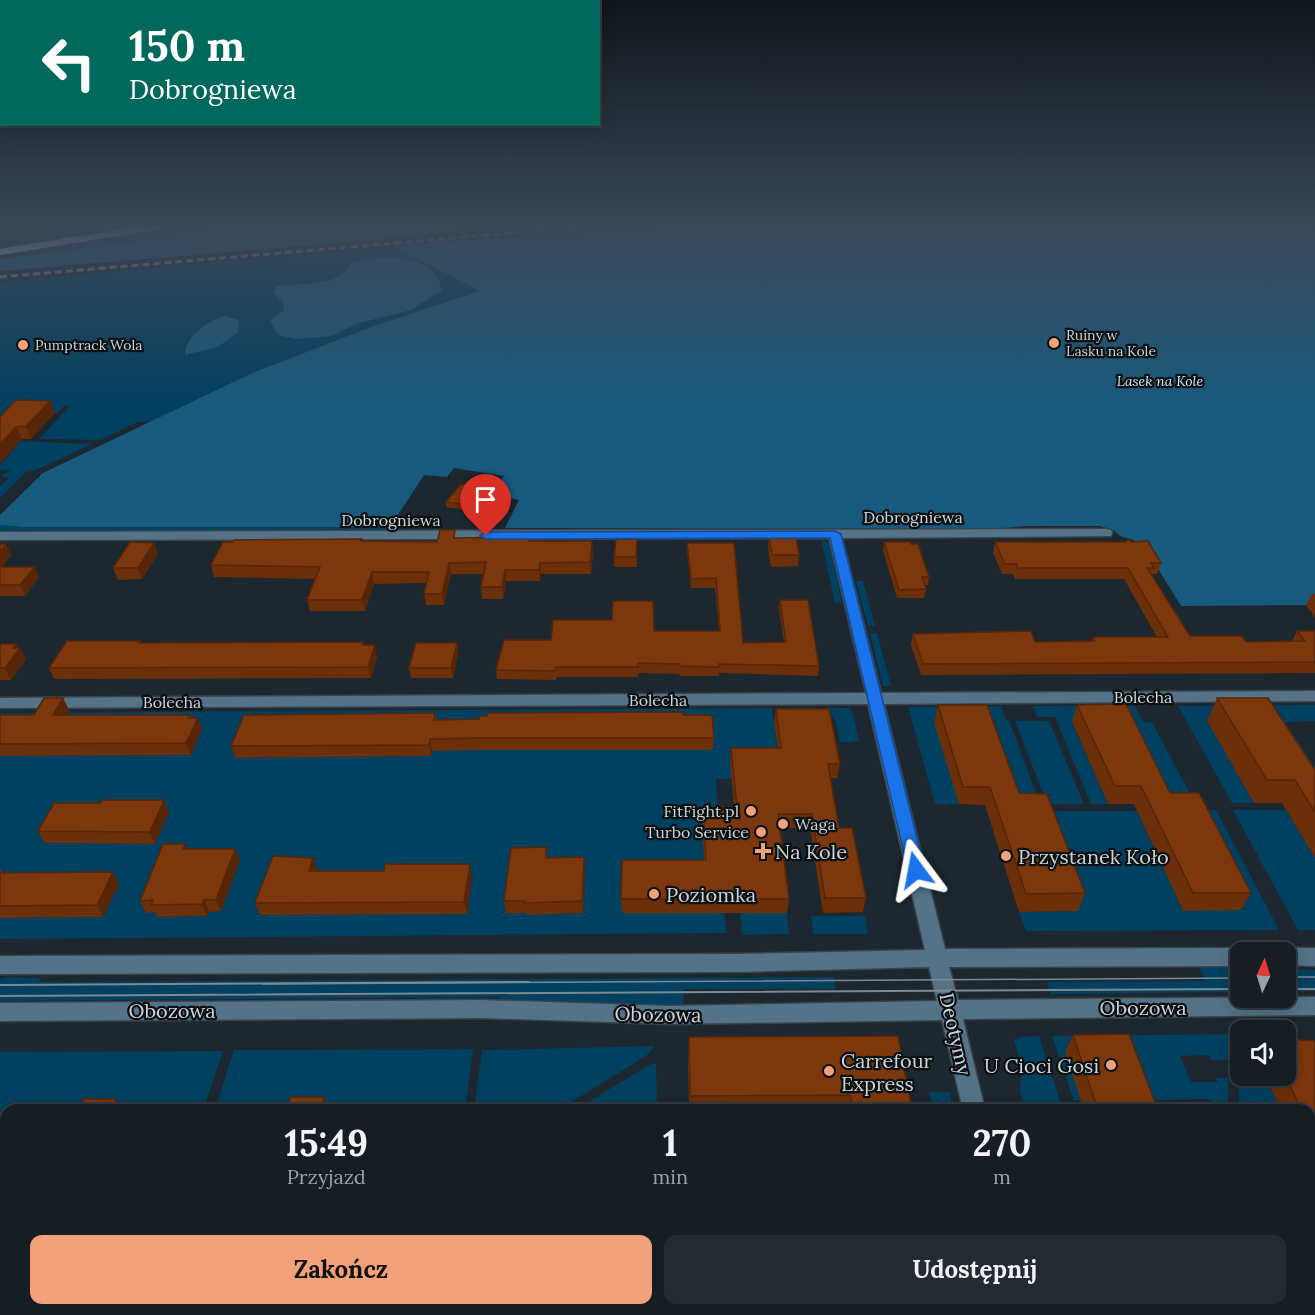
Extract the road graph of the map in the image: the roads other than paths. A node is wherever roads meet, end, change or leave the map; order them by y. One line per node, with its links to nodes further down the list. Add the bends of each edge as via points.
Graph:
1 (1106, 533): 2 (street, Dobrogniewa)
2 (835, 534): 3 (street, Dobrogniewa); 5 (street, Deotymy)
3 (0, 536)
4 (1315, 696): 5 (street, Bolecha)
5 (875, 698): 6 (street, Bolecha); 10 (street, Deotymy)
6 (0, 703)
7 (1230, 957): 10 (street)
8 (1296, 957): 9 (street)
9 (1315, 957)
10 (938, 958): 11 (street, via 726,963); 13 (street, Deotymy)
11 (0, 965)
12 (1315, 1006): 13 (street, Obozowa)
13 (950, 1010): 14 (street, Obozowa, via 682,1015 482,1009); 15 (street, Deotymy)
14 (0, 1012)
15 (973, 1104)

